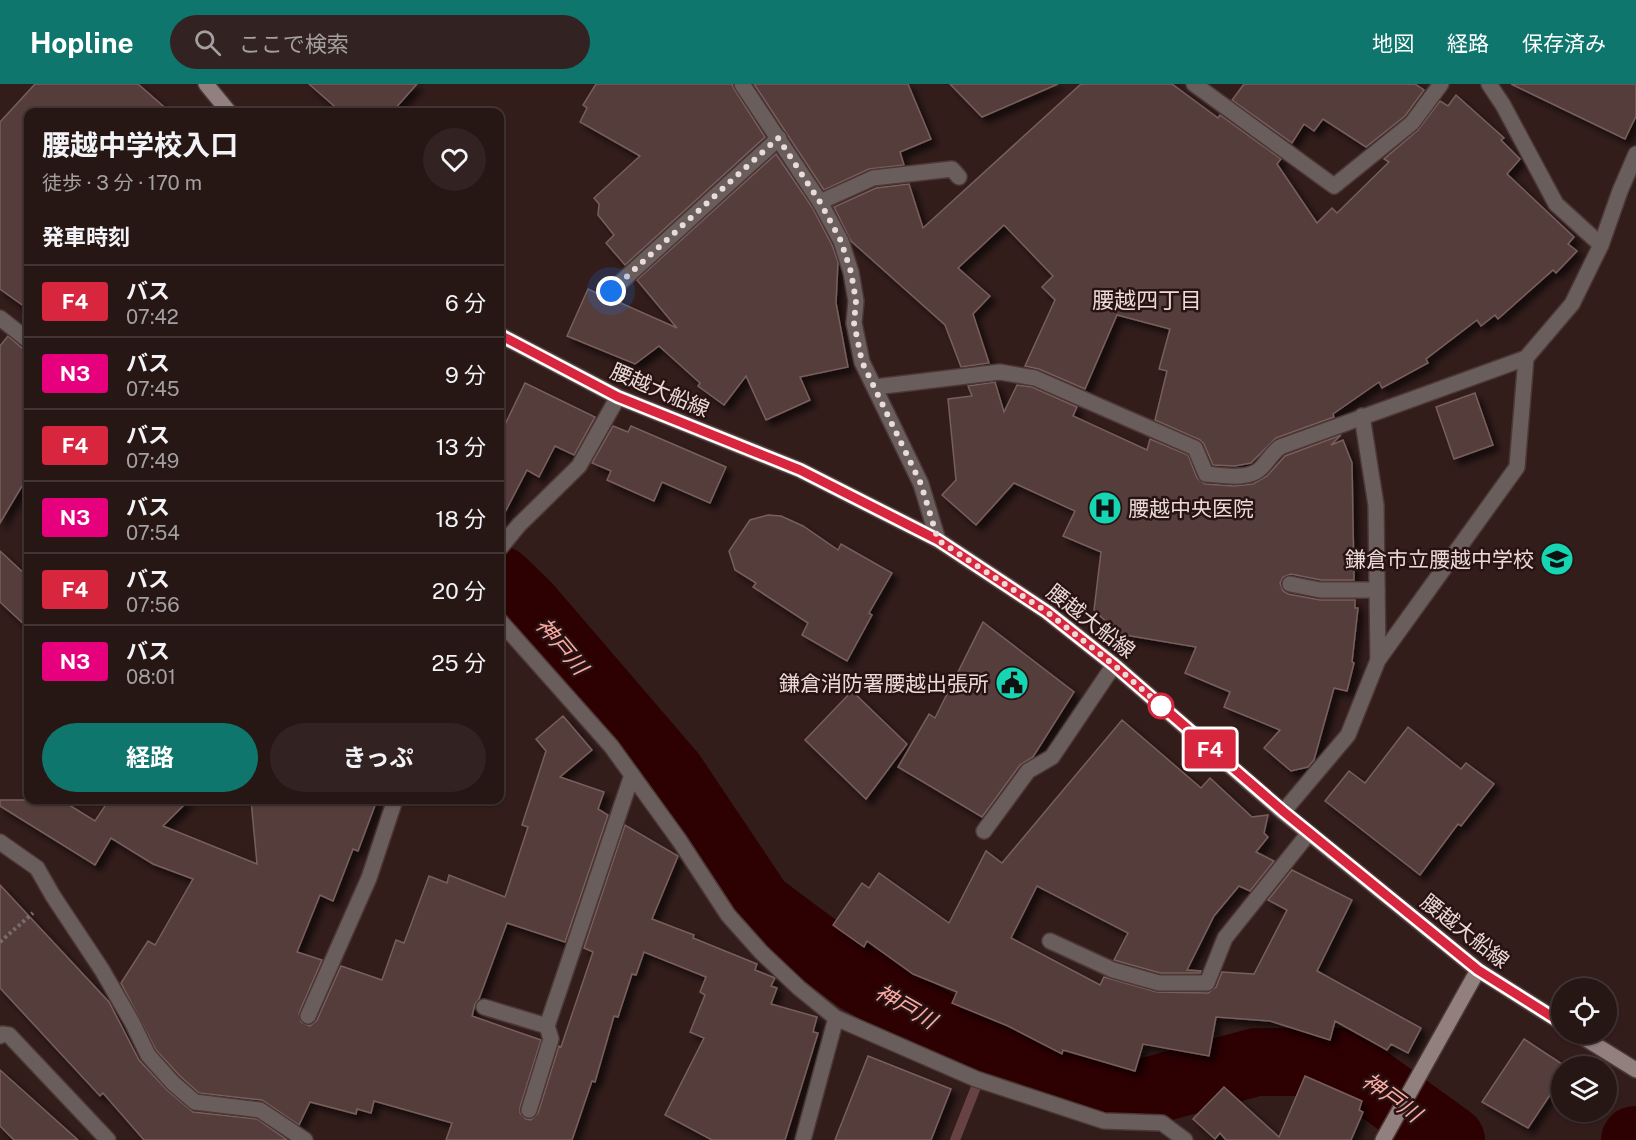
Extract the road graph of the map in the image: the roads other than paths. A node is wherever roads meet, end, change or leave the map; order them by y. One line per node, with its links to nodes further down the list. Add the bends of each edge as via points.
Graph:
1 (206, 84): 6 (main road)
2 (742, 84): 7 (street)
3 (1194, 84): 4 (street, via 1334,186 1412,123)
4 (1441, 84)
5 (1489, 84): 11 (street, via 1556,204)
6 (226, 108)
7 (778, 138): 10 (street); 12 (street)
8 (1636, 154): 11 (street)
9 (958, 177): 10 (street, via 952,169 873,178)
10 (820, 202): 17 (street, via 841,241 851,272 856,301 854,323 862,362)
11 (1601, 245): 16 (street, via 1572,304)
12 (611, 291)
13 (0, 318): 14 (street)
14 (24, 337)
15 (504, 337): 18 (main road, 腰越大船線)
16 (1526, 358): 19 (street); 25 (street, via 1517,467)
17 (875, 387): 19 (street, via 1000,372 1035,378 1195,448 1206,474 1245,476 1260,470 1280,447); 20 (street, via 921,484)
18 (618, 397): 20 (main road, 腰越大船線, via 800,470); 21 (street, via 579,466)
19 (1362, 416): 23 (street, via 1376,505)
20 (938, 540): 26 (main road, 腰越大船線, via 1047,612)
21 (504, 542)
22 (1290, 584): 23 (street, via 1320,590)
23 (1377, 590): 25 (street)
24 (504, 626): 27 (street)
25 (1378, 660): 29 (street, via 1348,735)
26 (1114, 665): 29 (main road, 腰越大船線); 30 (street, via 1052,757 1028,771)
27 (632, 775): 38 (street, via 728,915 761,952); 39 (street)
28 (394, 804): 36 (street, via 369,878)
29 (1284, 812): 31 (main road, 腰越大船線)
30 (984, 831)
31 (1309, 833): 33 (street, via 1225,938 1207,983 1159,982 1113,970); 34 (main road, 腰越大船線)
32 (0, 842): 45 (street, via 37,868 102,970 148,1055 173,1083 195,1102 260,1110)
33 (1050, 941)
34 (1478, 970): 37 (main road, 腰越大船線); 48 (main road)
35 (484, 1007): 39 (street)
36 (308, 1016)
37 (1551, 1016)
38 (836, 1018): 46 (street); 47 (street, via 976,1079 1104,1120 1162,1123)
39 (547, 1026): 43 (street, via 551,1039)
40 (0, 1036): 44 (street, via 9,1035)
41 (1594, 1044): 42 (main road)
42 (1636, 1070)
43 (529, 1110)
44 (108, 1140)
45 (305, 1140)
46 (803, 1140)
47 (1185, 1140)
48 (1383, 1140)

